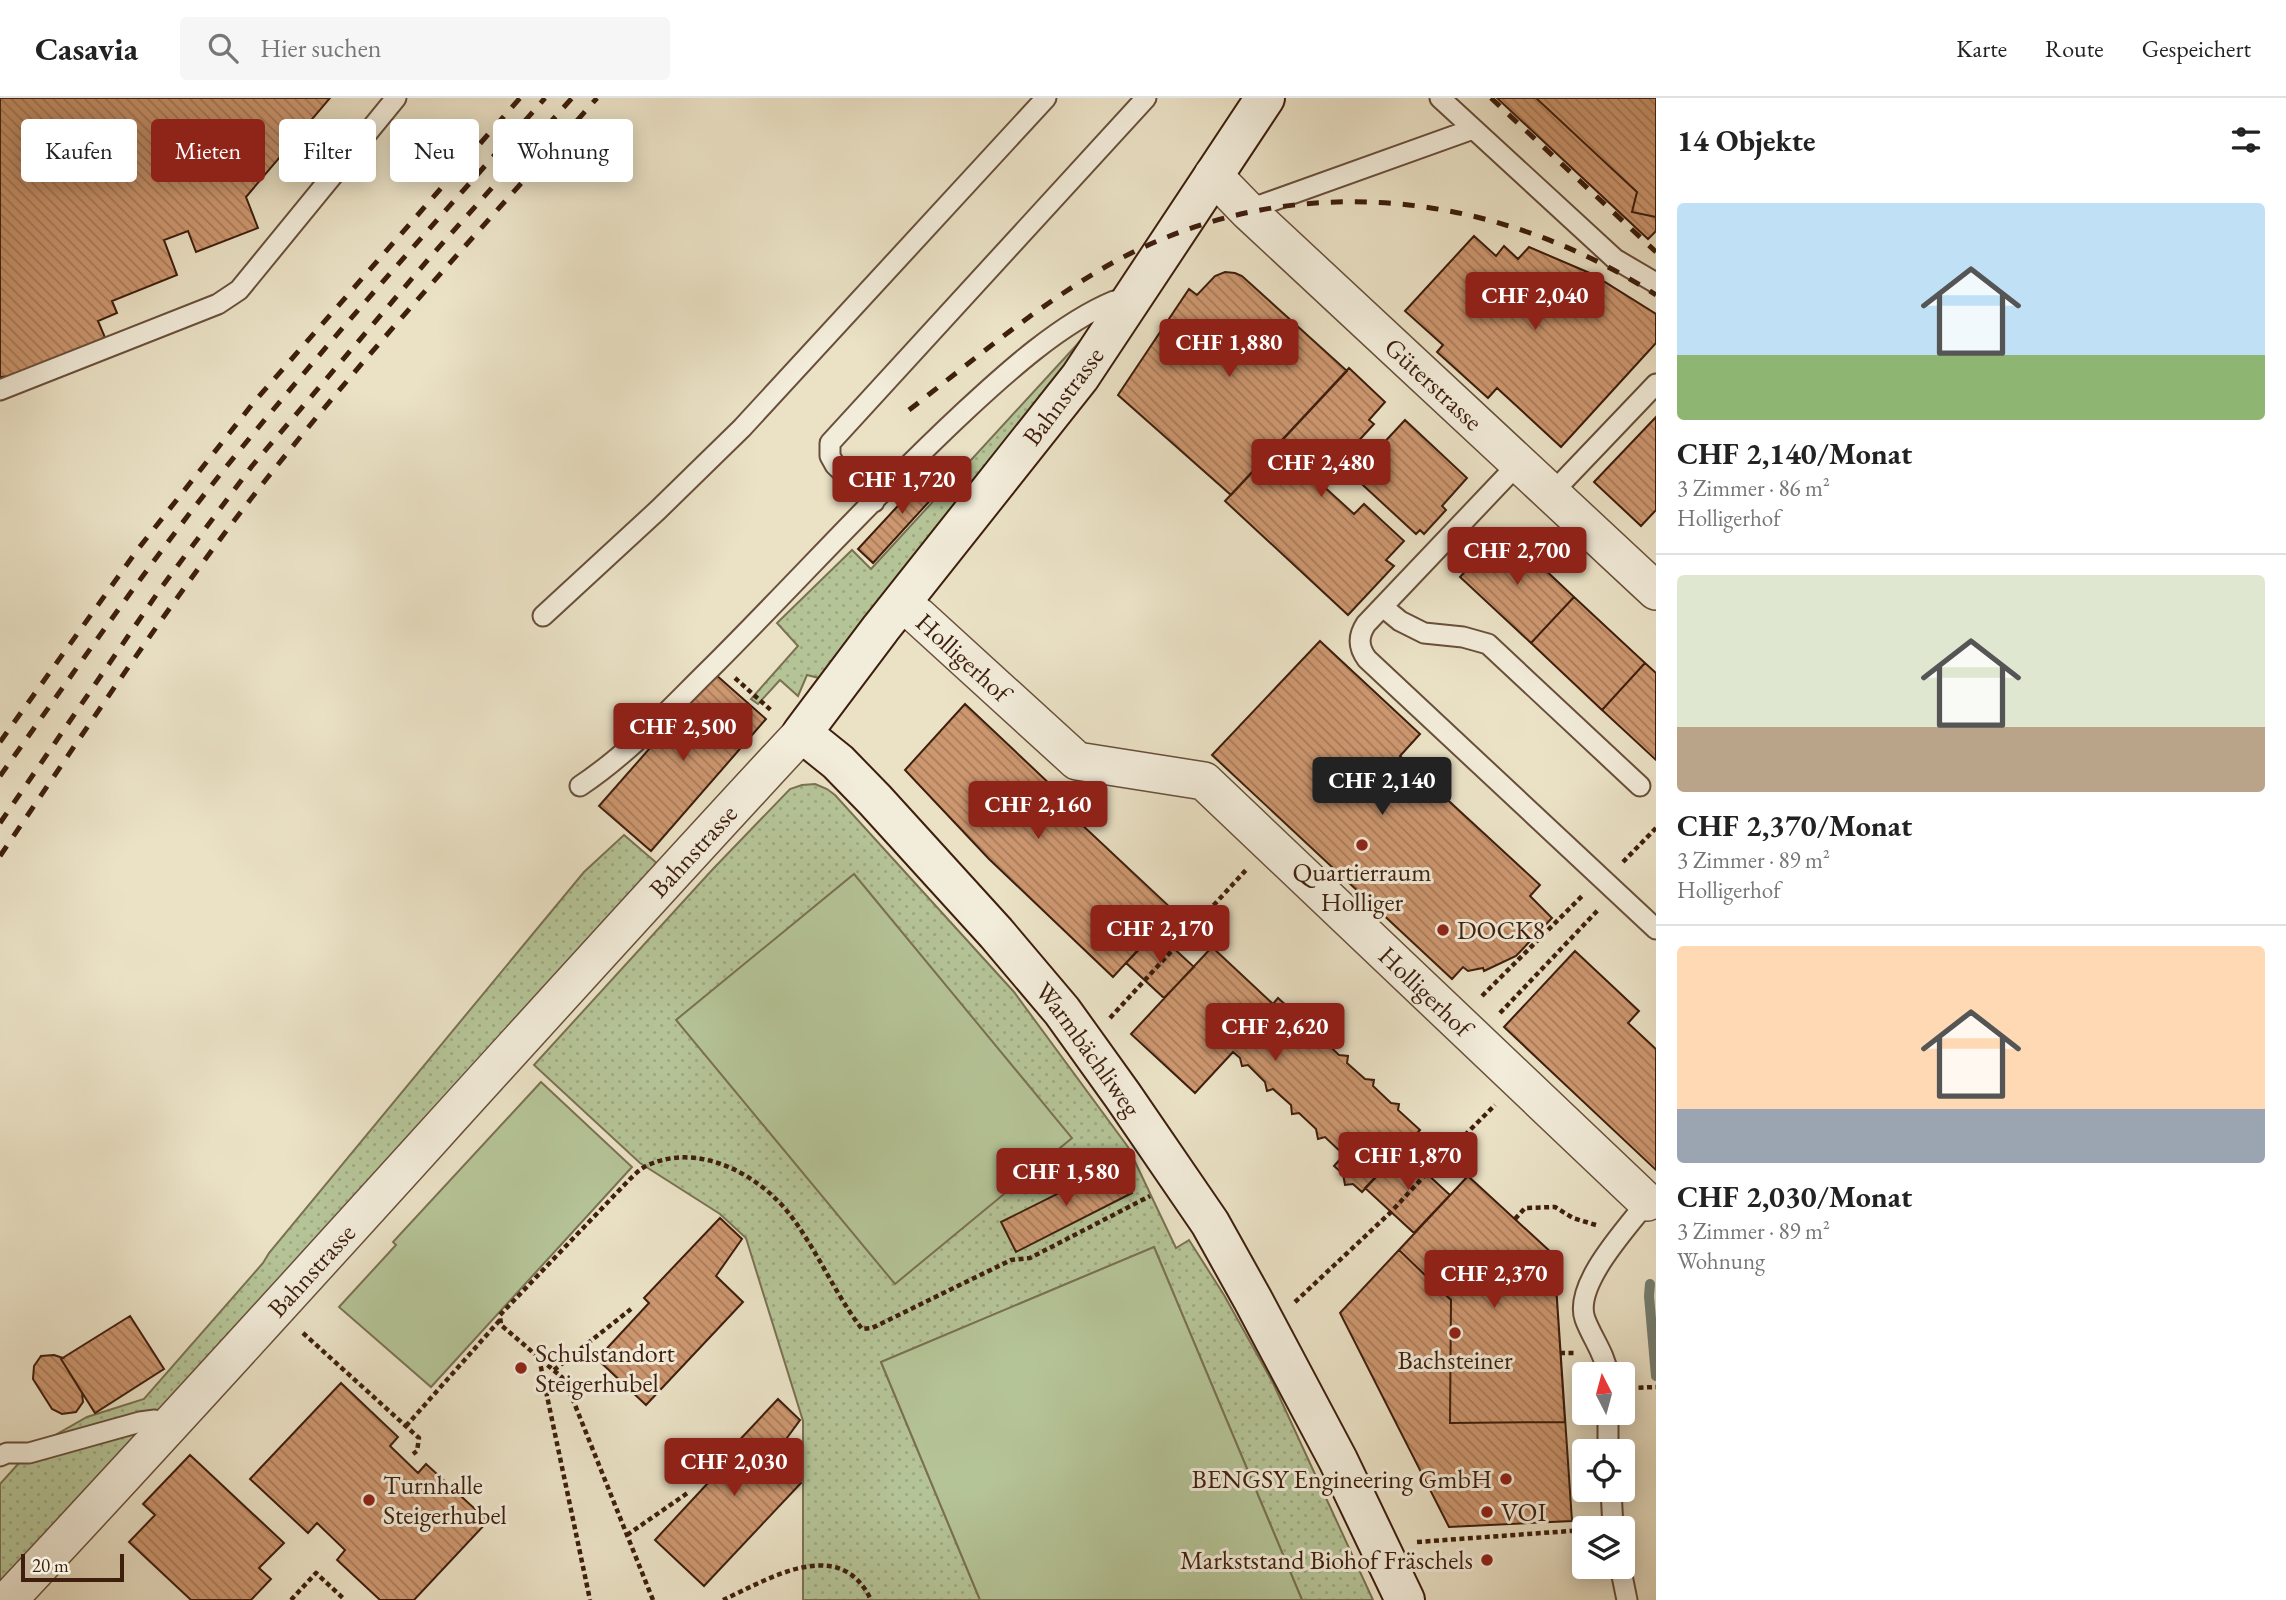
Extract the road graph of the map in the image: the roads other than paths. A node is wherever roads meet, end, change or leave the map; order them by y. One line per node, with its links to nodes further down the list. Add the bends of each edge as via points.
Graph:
1 (396, 98): 12 (lane, via 229,298)
2 (1046, 98): 19 (lane, via 742,428)
3 (1146, 98): 15 (lane, via 830,443 835,465)
4 (1265, 98): 7 (street, Bahnstrasse)
5 (1440, 98): 6 (lane)
6 (1473, 129): 8 (lane); 9 (lane, via 1615,259)
7 (1213, 175): 8 (street, Güterstrasse); 10 (street, Bahnstrasse)
8 (1247, 210): 13 (street, Güterstrasse)
9 (1656, 284)
10 (1127, 307): 15 (lane, via 1114,301 1091,310 1009,371); 17 (street, Bahnstrasse, via 1080,377)
11 (1656, 384): 14 (lane)
12 (0, 390)
13 (1519, 463): 14 (street, Güterstrasse); 18 (lane)
14 (1552, 493): 16 (street, Güterstrasse)
15 (874, 502): 21 (lane, via 653,727)
16 (1651, 577)
17 (901, 604): 20 (street, Bahnstrasse); 24 (street, Holligerhof, via 1077,761 1205,781)
18 (1383, 607): 22 (lane, via 1424,633 1488,644); 23 (lane, via 1360,636 1367,659)
19 (542, 616)
20 (802, 733): 26 (street, Bahnstrasse); 30 (street, Warmbächliweg, via 875,800 996,933 1062,1011 1124,1096 1210,1223 1338,1460)
21 (580, 786)
22 (1640, 786)
23 (1656, 929)
24 (1647, 1202): 25 (lane, Holligerhof, via 1585,1292 1584,1316)
25 (1606, 1362)
26 (168, 1429): 27 (lane, via 155,1420 140,1422 29,1453); 29 (street, Bahnstrasse)
27 (0, 1456)
28 (1623, 1579): 31 (lane)
29 (8, 1600)
30 (1405, 1600)
31 (1627, 1600)

